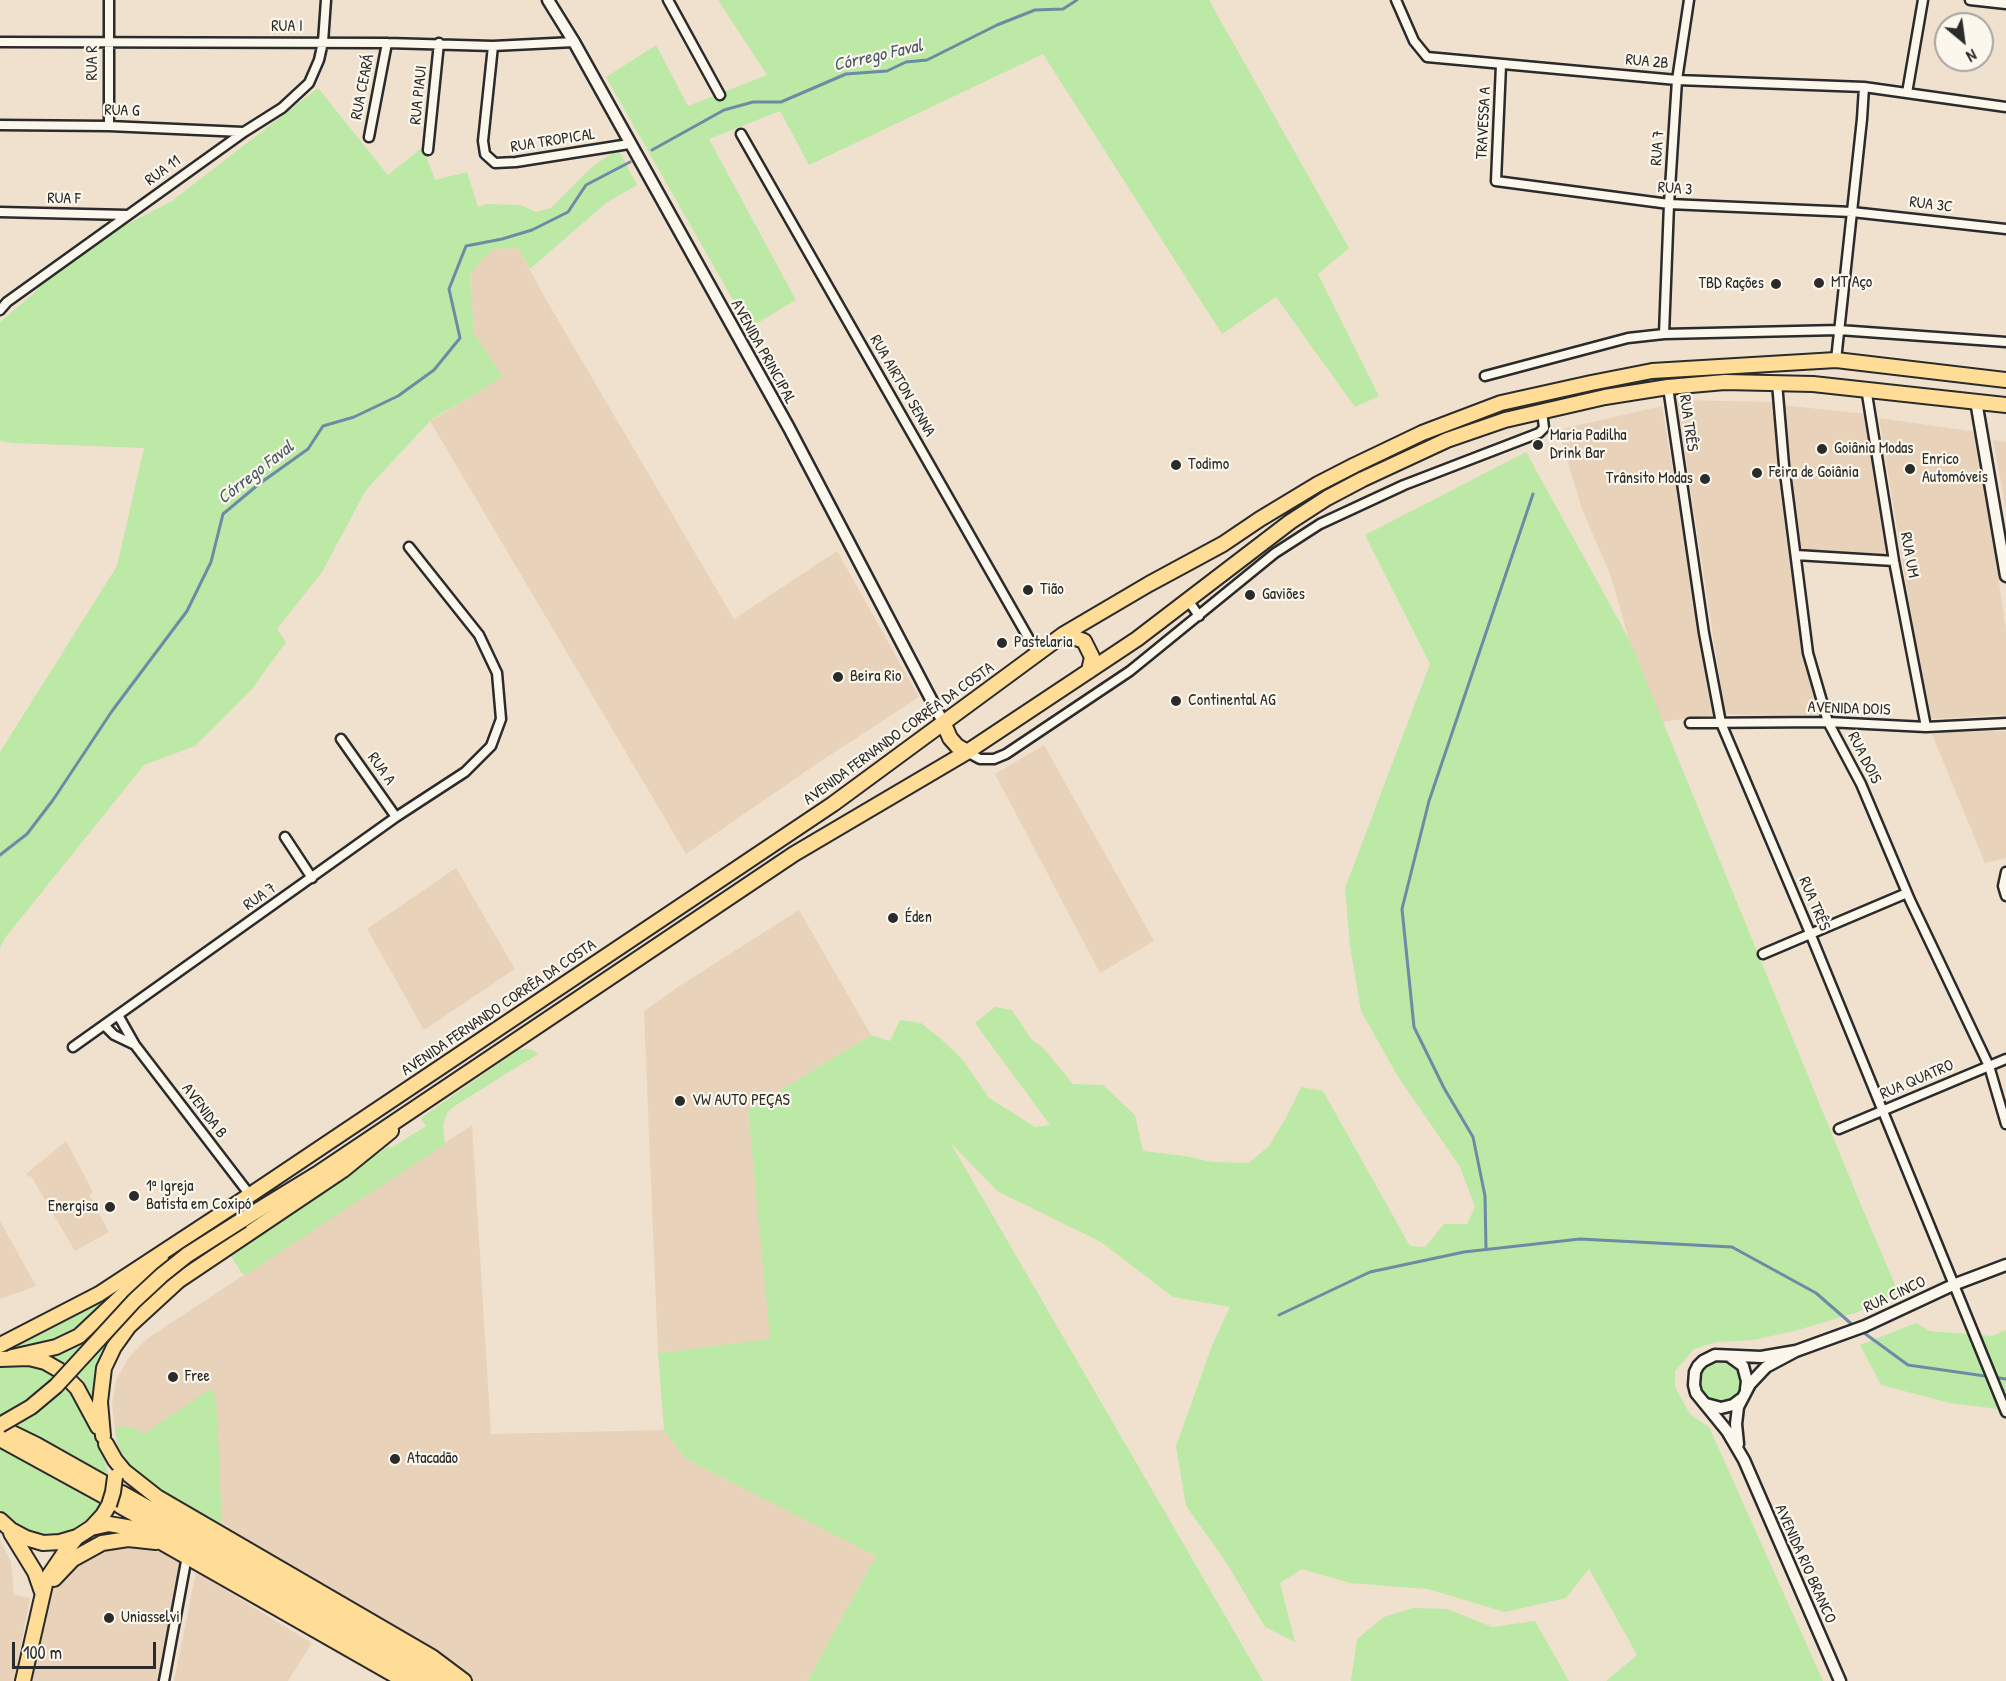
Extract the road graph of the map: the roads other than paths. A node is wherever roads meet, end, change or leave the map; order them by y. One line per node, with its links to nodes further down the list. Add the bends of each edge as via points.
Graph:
1 (109, 0): 11 (street, RUA R)
2 (326, 0): 12 (street, RUA 11)
3 (548, 0): 13 (street, AVENIDA PRINCIPAL)
4 (668, 0): 21 (street)
5 (1396, 0): 17 (street, RUA 2B, via 1414,41 1427,57)
6 (1689, 0): 18 (street, RUA 7)
7 (1923, 0): 20 (street)
8 (1970, 0): 9 (street)
9 (2006, 4)
10 (0, 42): 11 (street, RUA I)
11 (108, 42): 12 (street, RUA I); 24 (street, RUA R)
12 (323, 42): 14 (street, RUA I); 25 (street, RUA 11, via 309,83 282,108)
13 (574, 42): 16 (street, RUA I); 28 (street, AVENIDA PRINCIPAL)
14 (387, 43): 15 (street, RUA I); 27 (street, RUA CEARÁ)
15 (440, 43): 16 (street, RUA I); 29 (street, RUA PIAUI)
16 (493, 46): 28 (street, RUA TROPICAL, via 483,141 485,153 495,163)
17 (1501, 65): 18 (street, RUA 2B); 30 (street, TRAVESSA A)
18 (1677, 80): 19 (street, RUA 2B); 31 (street, RUA 7)
19 (1864, 87): 20 (street, RUA 2B); 33 (street)
20 (1907, 93): 22 (street, RUA 2B)
21 (720, 94)
22 (2006, 107)
23 (0, 125): 24 (street, RUA G)
24 (109, 126): 25 (street, RUA G)
25 (244, 132): 34 (street, RUA 11)
26 (741, 134): 57 (street, RUA AIRTON SENNA)
27 (369, 137)
28 (629, 144): 63 (street, AVENIDA PRINCIPAL, via 789,428)
29 (428, 150)
30 (1496, 181): 31 (street, RUA 3)
31 (1669, 204): 33 (street, RUA 3); 39 (street, RUA 7)
32 (0, 212): 34 (street, RUA F)
33 (1852, 212): 35 (street, RUA 3C); 38 (street)
34 (128, 215): 36 (street, RUA 11)
35 (2006, 229)
36 (4, 302): 37 (street, RUA 11)
37 (0, 310)
38 (1839, 330): 39 (street); 40 (street); 41 (street)
39 (1664, 334): 42 (street, via 1628,338)
40 (2006, 342)
41 (1836, 360): 43 (main road, AVENIDA FERNANDO CORRÊA DA COSTA); 56 (main road, AVENIDA FERNANDO CORRÊA DA COSTA, via 1652,372 1501,403 1422,433 1318,484 1223,544)
42 (1485, 376)
43 (2006, 380)
44 (1777, 383): 45 (main road); 46 (main road); 51 (street, RUA DOIS)
45 (1668, 387): 49 (main road); 60 (street, RUA TRÊS)
46 (1866, 388): 47 (main road); 52 (street, RUA UM)
47 (1976, 401): 48 (main road); 53 (street)
48 (2006, 405)
49 (1542, 411): 54 (main road, via 1447,440 1327,498); 55 (street, via 1544,428 1539,433 1404,485 1320,524 1275,553)
50 (409, 547): 67 (street, RUA 7, via 479,635 497,673 501,719 491,746 465,772)
51 (1796, 555): 52 (street); 61 (street, RUA DOIS, via 1808,653)
52 (1894, 561): 64 (street, RUA UM)
53 (2006, 576)
54 (1188, 600): 55 (street); 58 (main road)
55 (1199, 616): 66 (street, via 1130,671 1006,754 980,759)
56 (1064, 634): 57 (main road, AVENIDA FERNANDO CORRÊA DA COSTA); 58 (main road, via 1084,640 1092,657)
57 (1037, 653): 63 (main road, AVENIDA FERNANDO CORRÊA DA COSTA)
58 (1089, 671): 66 (main road)
59 (1690, 723): 60 (street, AVENIDA DOIS)
60 (1721, 723): 61 (street, AVENIDA DOIS); 73 (street, RUA TRÊS)
61 (1828, 723): 64 (street, AVENIDA DOIS); 71 (street, RUA DOIS, via 1861,784)
62 (2006, 723): 64 (street, AVENIDA DOIS)
63 (944, 724): 66 (main road, via 950,738); 85 (main road, AVENIDA FERNANDO CORRÊA DA COSTA, via 833,804)
64 (1926, 727)
65 (341, 739): 67 (street, RUA A)
66 (967, 752): 81 (main road, via 794,854)
67 (396, 817): 70 (street, RUA 7)
68 (285, 837): 70 (street)
69 (2006, 872): 72 (street)
70 (312, 878): 75 (street, RUA 7)
71 (1907, 893): 73 (street); 80 (street, RUA DOIS)
72 (2006, 896)
73 (1810, 933): 74 (street); 82 (street, RUA TRÊS)
74 (1763, 954)
75 (118, 1015): 76 (street, RUA 7); 77 (street, AVENIDA B)
76 (106, 1024): 77 (street, AVENIDA B, via 114,1035); 78 (street, RUA 7)
77 (135, 1045): 85 (street, AVENIDA B)
78 (73, 1047)
79 (2006, 1059): 80 (street, RUA QUATRO)
80 (1989, 1066): 82 (street, RUA QUATRO); 83 (street, RUA DOIS)
81 (430, 1098): 96 (main road, bridge, via 187,1255 134,1301 56,1386); 98 (main road, via 343,1170 178,1281 134,1321 104,1368 100,1402)
82 (1883, 1111): 84 (street, RUA QUATRO); 88 (street, RUA TRÊS)
83 (2006, 1124)
84 (1839, 1129)
85 (249, 1195): 86 (main road, AVENIDA FERNANDO CORRÊA DA COSTA)
86 (232, 1206): 89 (main road, AVENIDA FERNANDO CORRÊA DA COSTA, via 99,1294); 92 (main road, via 153,1265 88,1330 48,1350)
87 (2006, 1264): 88 (street, RUA CINCO)
88 (1953, 1285): 90 (street, RUA CINCO, via 1865,1326); 95 (street, RUA TRÊS)
89 (0, 1345)
90 (1796, 1351): 91 (street, via 1761,1357); 93 (street, via 1766,1367)
91 (1720, 1354): 93 (street, via 1743,1365 1748,1381); 94 (street, via 1703,1361 1695,1372 1696,1393)
92 (6, 1358): 98 (main road, via 37,1359 66,1376 82,1396)
93 (1744, 1395): 94 (street, via 1727,1407); 99 (street, via 1736,1424)
94 (1706, 1404): 99 (street)
95 (2006, 1412)
96 (0, 1426): 100 (main road, via 38,1445)
97 (0, 1439): 100 (main road)
98 (104, 1440): 100 (main road, via 113,1466); 112 (main road, via 124,1471 157,1497 432,1657)
99 (1743, 1460): 113 (street, AVENIDA RIO BRANCO)
100 (113, 1494): 102 (main road, via 103,1515); 110 (main road); 111 (main road, via 255,1568)
101 (2, 1522): 103 (main road, via 26,1538 43,1543); 106 (main road, via 29,1560)
102 (91, 1528): 103 (main road); 104 (main road, via 109,1524 131,1527)
103 (76, 1538): 106 (main road)
104 (168, 1545): 105 (main road); 106 (main road, via 138,1539 102,1543 73,1559)
105 (187, 1556): 108 (street); 109 (main road)
106 (42, 1592): 107 (main road)
107 (23, 1681)
108 (164, 1681)
109 (405, 1681)
110 (425, 1681)
111 (446, 1681)
112 (464, 1681)
113 (1840, 1681)

